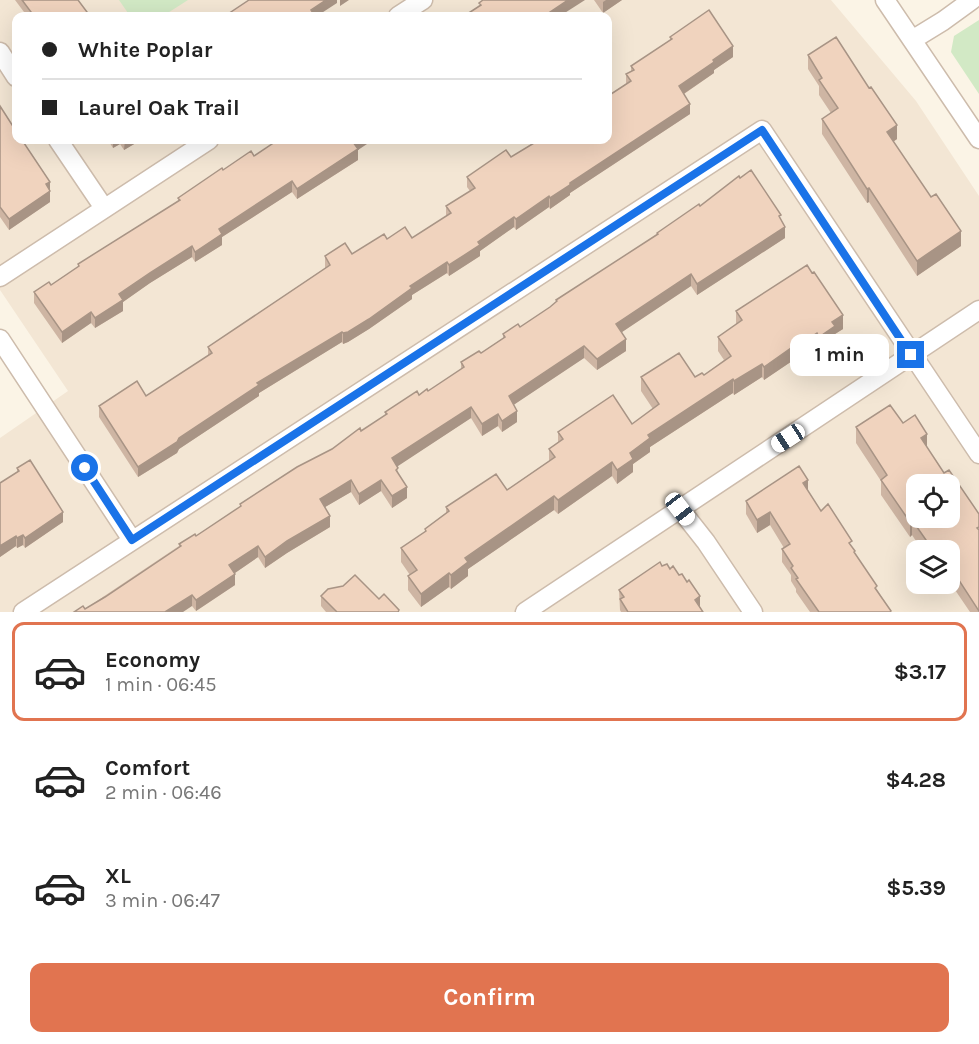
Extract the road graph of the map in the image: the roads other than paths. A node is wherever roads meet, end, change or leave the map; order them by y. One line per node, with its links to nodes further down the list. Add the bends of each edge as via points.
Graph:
1 (423, 0): 4 (street)
2 (885, 0): 5 (street)
3 (972, 0): 5 (street)
4 (404, 12)
5 (912, 40): 8 (street)
6 (0, 52): 7 (street)
7 (12, 71)
8 (979, 138)
9 (61, 144): 11 (street)
10 (203, 144): 11 (street)
11 (104, 208): 12 (street)
12 (0, 277)
13 (979, 310): 15 (street)
14 (0, 339): 18 (street)
15 (911, 355): 16 (street); 17 (street); 18 (street, via 762,130)
16 (979, 454)
17 (680, 509): 20 (street); 21 (street)
18 (132, 540): 19 (street)
19 (23, 612)
20 (525, 612)
21 (753, 612)

